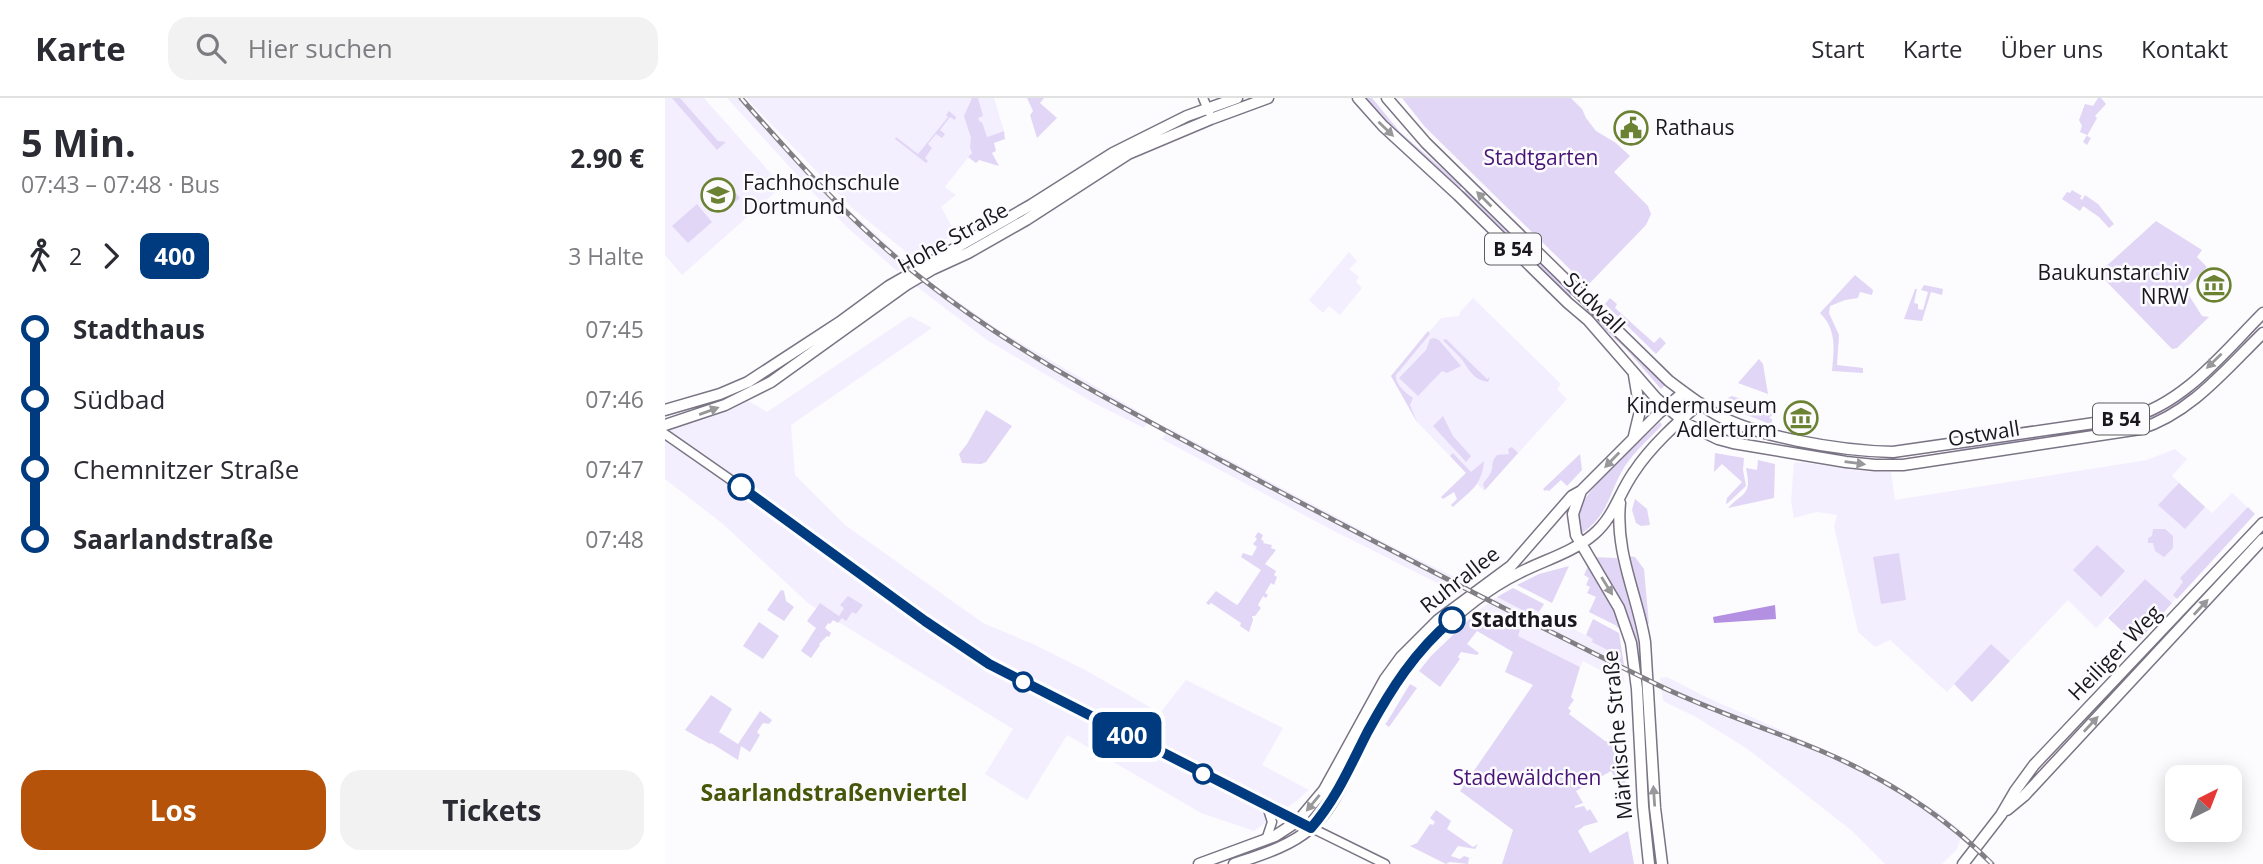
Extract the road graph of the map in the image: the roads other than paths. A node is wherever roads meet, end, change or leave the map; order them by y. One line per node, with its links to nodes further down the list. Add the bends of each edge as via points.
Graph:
1 (1203, 98): 6 (street)
2 (1237, 98): 6 (main road, Hohe Straße)
3 (1268, 98): 6 (main road, Hohe Straße)
4 (1359, 98): 10 (main road, Südwall / B 54, one-way to 10, via 1388,131 1588,320)
5 (1387, 98): 11 (main road, Südwall / B 54, one-way to 5, via 1437,153)
6 (1210, 114): 7 (main road, Hohe Straße, via 1128,154)
7 (1034, 209): 14 (main road, Hohe Straße, via 889,286 748,382); 16 (main road, Hohe Straße, one-way to 7, via 752,393 906,285 968,253)
8 (2263, 313): 12 (main road, Ostwall / B 54, one-way to 12, via 2184,391 2157,409 2129,418 1913,450 1873,451 1773,435 1725,418)
9 (2263, 333): 15 (main road, Ostwall / B 54, one-way to 9, via 1733,443 1846,462 1903,465 1944,460 2150,426 2192,401)
10 (1633, 372): 13 (main road, Südwall / B 54); 18 (main road, via 1640,411)
11 (1684, 392): 12 (main road, Südwall / B 54); 13 (main road, Ruhrallee)
12 (1700, 403): 15 (main road, Ruhrallee)
13 (1665, 407): 15 (main road, Südwall / B 54); 18 (main road, Ruhrallee)
14 (665, 410)
15 (1681, 419): 20 (main road, Ruhrallee, via 1636,468)
16 (665, 425)
17 (665, 434): 24 (street, via 989,664)
18 (1633, 437): 19 (main road, Ruhrallee, one-way to 19)
19 (1581, 491): 23 (main road, Märkische Straße, via 1573,514); 26 (main road, Ruhrallee, one-way to 26, via 1511,566 1412,645 1385,679 1324,790)
20 (1621, 496): 23 (main road, Ruhrallee, via 1602,527); 33 (main road, Märkische Straße, one-way to 20, via 1645,642 1621,550)
21 (2263, 523): 25 (main road, Heiliger Weg, via 2034,765)
22 (2263, 539): 25 (main road, Heiliger Weg, one-way to 22, via 2024,796)
23 (1581, 545): 27 (main road, Ruhrallee, via 1495,587 1423,647 1391,690 1336,796); 32 (main road, Märkische Straße, one-way to 32, via 1619,608 1631,643)
24 (1267, 806): 26 (street); 28 (street, via 1272,821)
25 (2001, 815): 34 (main road, Heiliger Weg)
26 (1298, 821): 27 (street); 28 (main road, Ruhrallee)
27 (1311, 828): 30 (main road, Ruhrallee, via 1277,849); 31 (street)
28 (1266, 840): 29 (main road, Ruhrallee)
29 (1199, 864)
30 (1234, 864)
31 (1385, 864)
32 (1649, 864)
33 (1662, 864)
34 (1963, 864)

